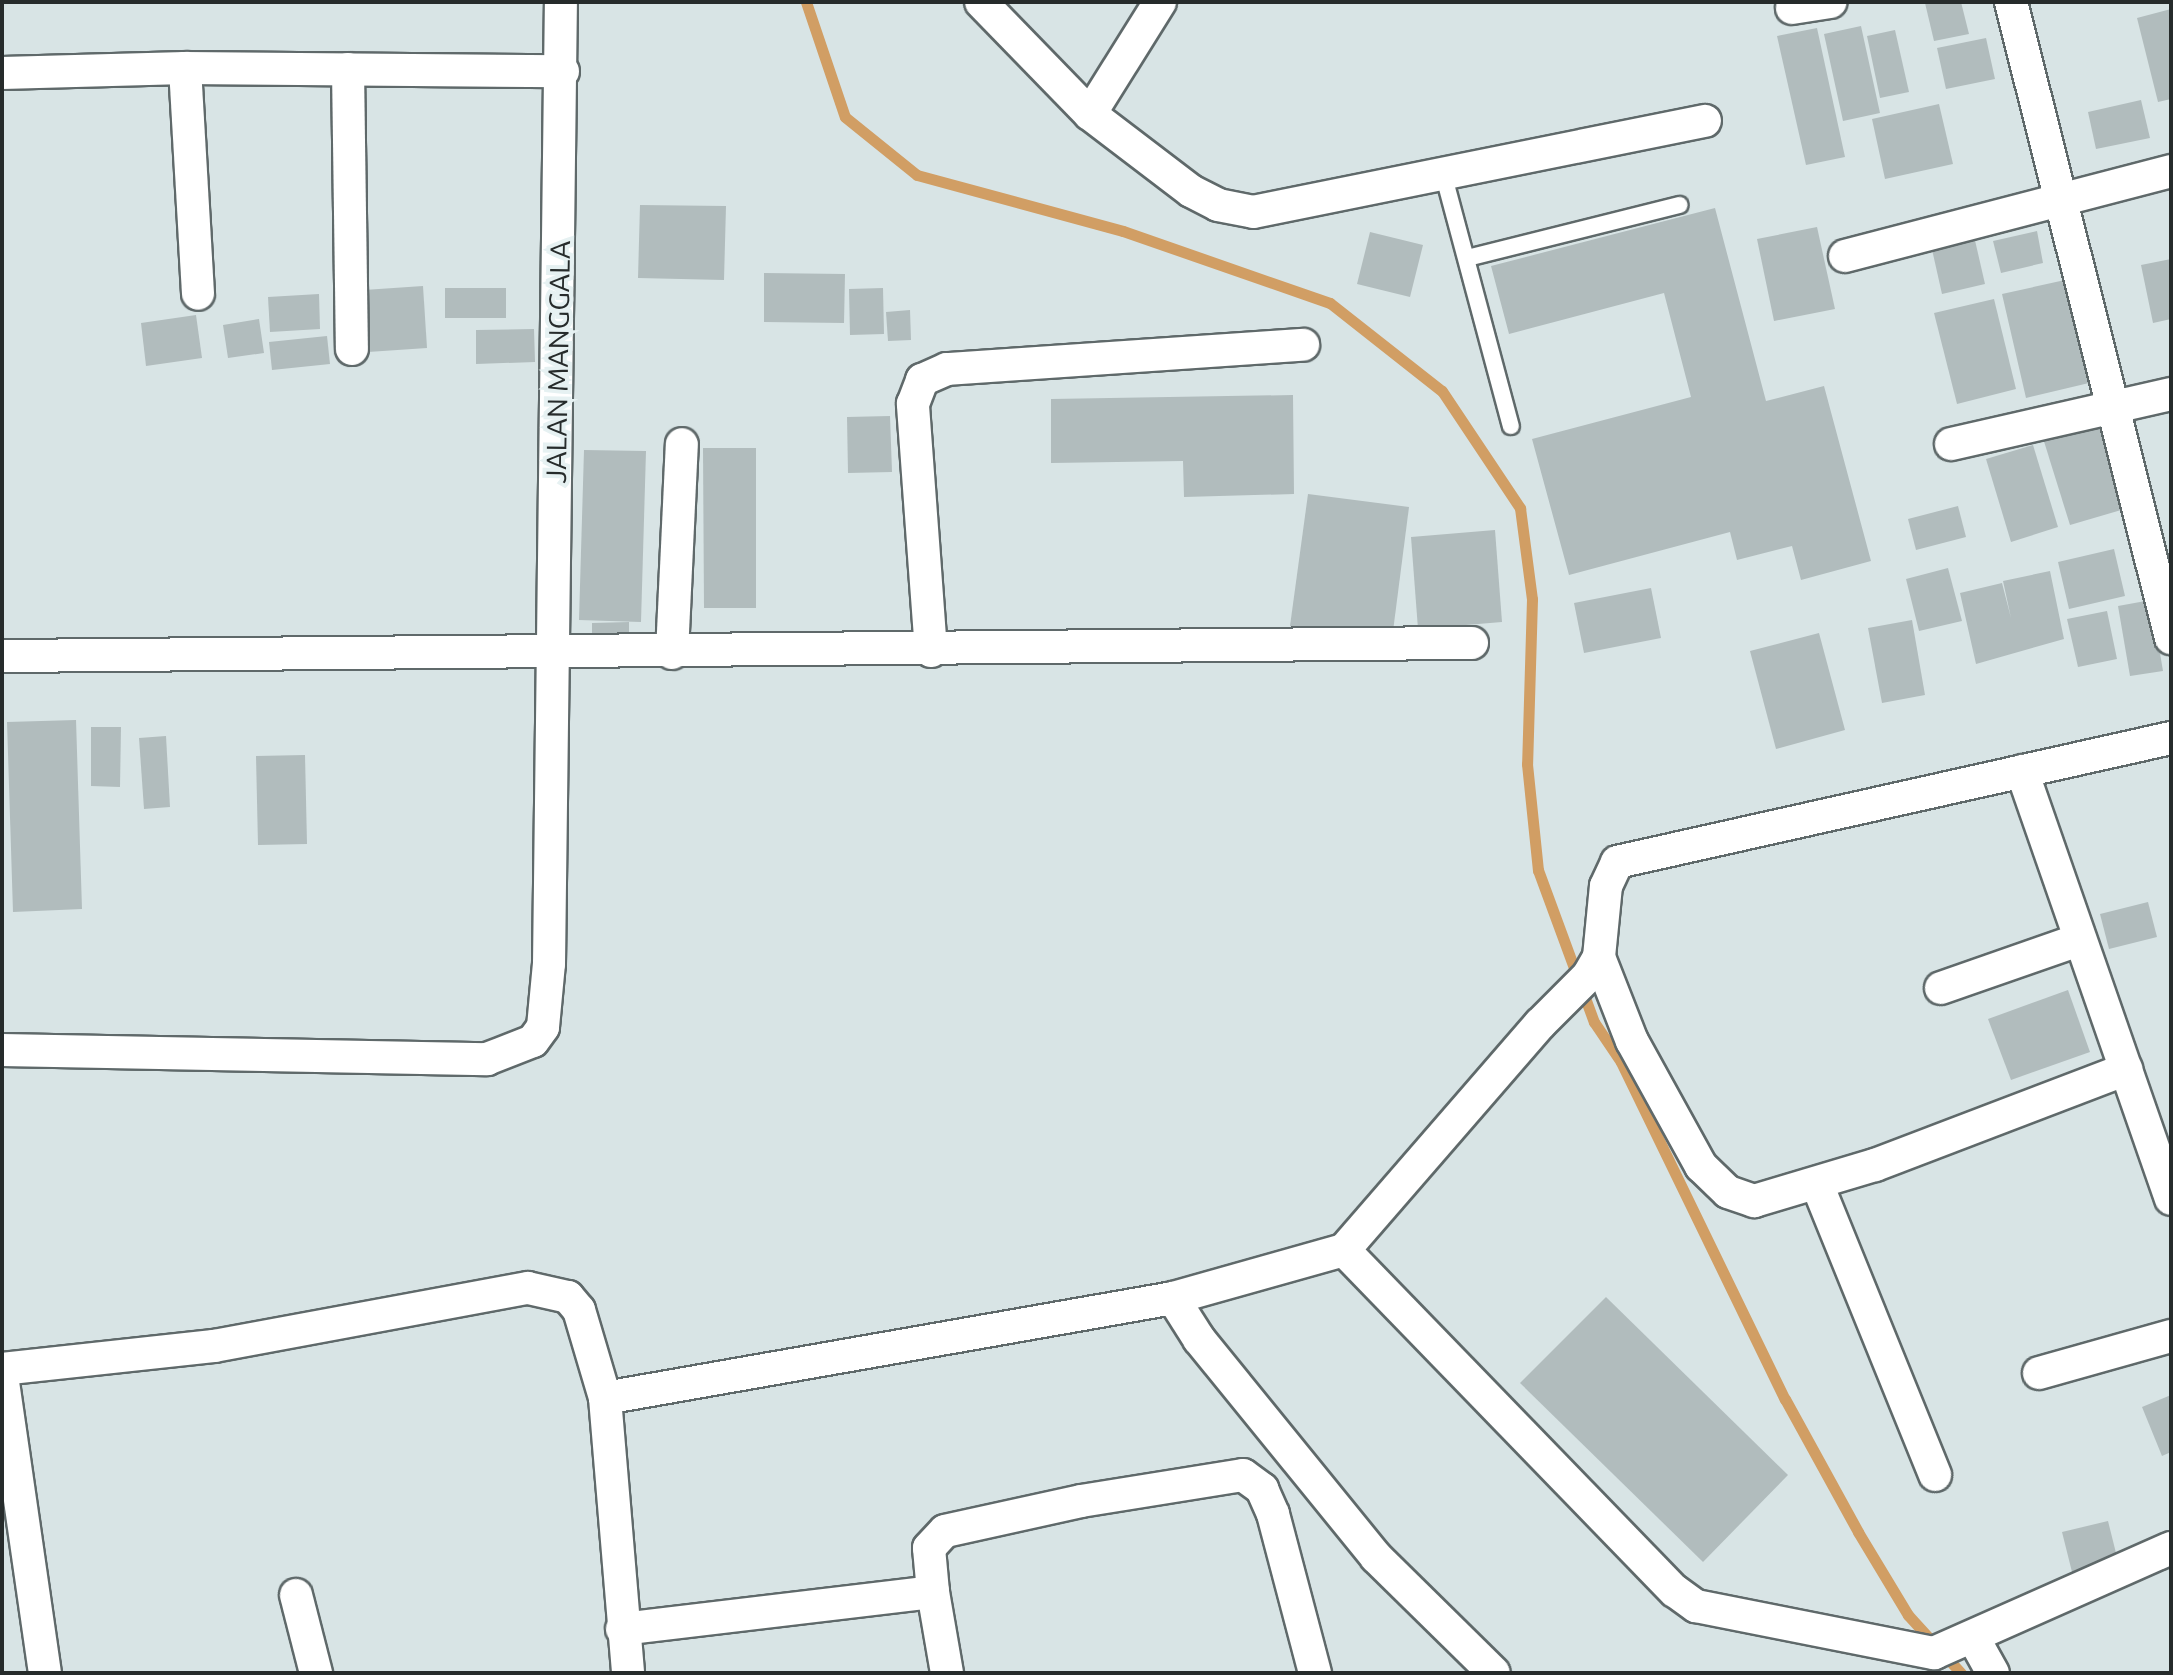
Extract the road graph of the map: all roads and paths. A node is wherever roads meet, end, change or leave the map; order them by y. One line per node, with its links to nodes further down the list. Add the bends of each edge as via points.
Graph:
1 (561, 2): 9 (street, JALAN MANGGALA)
2 (981, 2): 11 (street)
3 (1160, 2): 11 (street)
4 (1831, 2): 6 (street)
5 (2011, 2): 15 (street)
6 (1792, 8)
7 (185, 68): 8 (street); 10 (street); 19 (street)
8 (348, 69): 9 (street); 21 (street)
9 (563, 71): 30 (street, JALAN MANGGALA)
10 (2, 73)
11 (1090, 114): 14 (street, via 1191,191 1218,205 1253,212)
12 (1705, 121): 14 (street)
13 (2171, 171): 15 (street)
14 (1444, 181): 18 (lane)
15 (2063, 197): 17 (street); 23 (street)
16 (1679, 205): 18 (lane)
17 (1845, 256)
18 (1467, 258): 24 (lane)
19 (198, 294)
20 (1303, 345): 29 (street, via 947,369 922,380 913,404)
21 (352, 349)
22 (2171, 394): 23 (street)
23 (2112, 407): 26 (street); 27 (street)
24 (1511, 426)
25 (682, 444): 31 (street)
26 (1951, 444)
27 (2171, 638)
28 (1472, 643): 29 (street)
29 (931, 651): 31 (street)
30 (552, 653): 31 (street); 32 (street); 38 (street, JALAN MANGGALA, via 549,964 543,1027 533,1041 487,1059)
31 (672, 653)
32 (2, 656)
33 (2171, 738): 34 (street)
34 (2022, 771): 35 (street); 36 (street, via 1617,862)
35 (2079, 940): 37 (street); 39 (street)
36 (1584, 977): 40 (street, via 1632,1041 1701,1166 1728,1192 1754,1201); 42 (street)
37 (1941, 988)
38 (2, 1050)
39 (2126, 1069): 40 (street); 41 (street)
40 (1817, 1184): 48 (street)
41 (2171, 1199)
42 (1344, 1250): 43 (street); 53 (street, via 1675,1591 1722,1615)
43 (1173, 1298): 47 (street); 59 (street, via 1199,1339 1376,1557)
44 (2171, 1336): 46 (street)
45 (2, 1372): 47 (street, via 214,1346 528,1288 553,1290 579,1310); 54 (street)
46 (2039, 1373)
47 (605, 1398): 52 (street)
48 (1935, 1475)
49 (2171, 1548): 53 (street)
50 (933, 1592): 52 (street); 57 (street); 58 (street, via 929,1548 945,1531 1081,1501 1243,1475 1262,1489 1273,1514)
51 (296, 1595): 55 (street)
52 (622, 1629): 56 (street)
53 (1941, 1653): 60 (street)
54 (45, 1673)
55 (316, 1673)
56 (628, 1673)
57 (947, 1673)
58 (1315, 1673)
59 (1494, 1673)
60 (1993, 1673)

